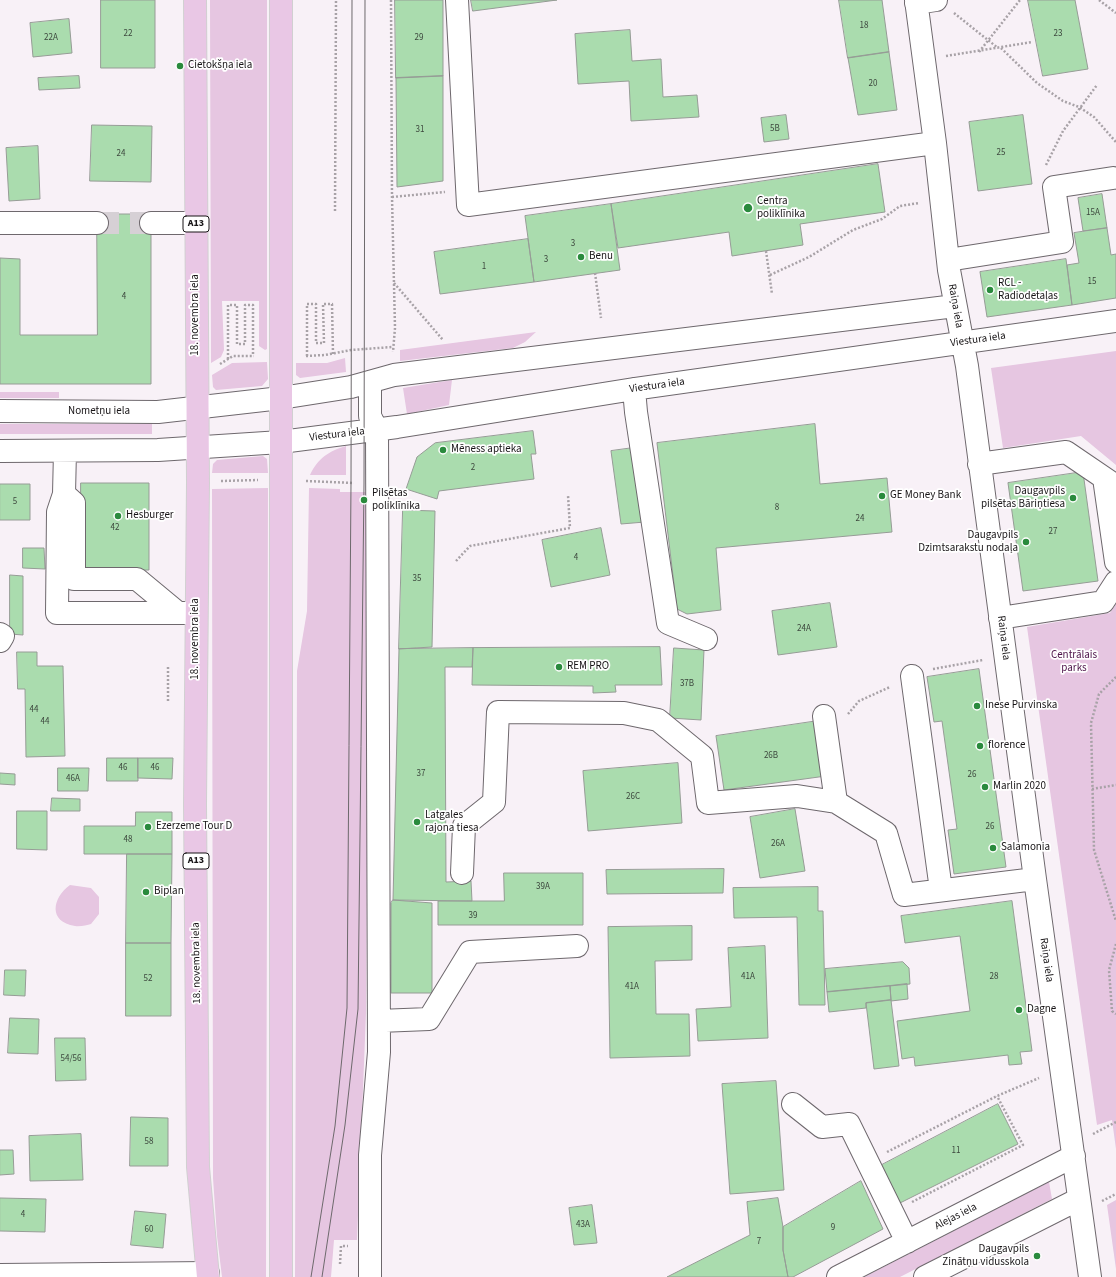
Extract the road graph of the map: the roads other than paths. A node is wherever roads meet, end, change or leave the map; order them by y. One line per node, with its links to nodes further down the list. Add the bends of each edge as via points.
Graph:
1 (195, 0): 10 (main road, 18. novembra iela / A13)
2 (281, 0): 17 (main road)
3 (457, 0): 5 (street, via 468,205)
4 (929, 3): 5 (street, Raiņa iela)
5 (935, 143): 11 (street, Raiņa iela)
6 (1113, 178): 11 (street, via 1054,187 1062,242)
7 (0, 223): 8 (street)
8 (97, 223)
9 (151, 223): 10 (street)
10 (196, 223): 18 (main road, 18. novembra iela / A13)
11 (948, 260): 12 (street, Raiņa iela)
12 (955, 306): 14 (street, Raiņa iela); 15 (street, via 394,375)
13 (1116, 321): 14 (street, Viestura iela)
14 (962, 343): 16 (street, Viestura iela); 25 (street, Raiņa iela)
15 (370, 382): 17 (street); 20 (street, via 370,416)
16 (634, 389): 20 (street, Viestura iela); 33 (street, via 668,623)
17 (281, 398): 18 (street); 21 (main road)
18 (198, 408): 19 (street, Nometņu iela, via 158,412); 22 (main road, 18. novembra iela / A13)
19 (0, 411)
20 (377, 430): 21 (street, Viestura iela); 42 (street)
21 (281, 442): 22 (street, Viestura iela); 49 (main road)
22 (197, 448): 24 (street); 30 (main road, 18. novembra iela / A13)
23 (0, 451): 24 (street)
24 (65, 451): 27 (street)
25 (979, 464): 26 (street, via 1066,452); 31 (street, Raiņa iela)
26 (1110, 482): 28 (street)
27 (64, 494): 30 (street, via 74,503 74,579 137,579); 30 (street, via 58,512 57,613)
28 (1116, 562)
29 (1116, 582): 31 (street, via 1103,602)
30 (187, 613): 48 (main road, 18. novembra iela / A13, via 195,804 198,1167)
31 (1000, 618): 39 (street, Raiņa iela)
32 (0, 634): 34 (street, via 3,636)
33 (706, 639)
34 (0, 641)
35 (912, 676): 40 (street)
36 (826, 726): 37 (street)
37 (836, 802): 38 (street, via 797,796 708,803 702,756 658,720 624,713 498,712 494,802 464,826); 40 (street, via 886,833 904,895)
38 (462, 873)
39 (1034, 878): 40 (street); 44 (street, Raiņa iela)
40 (941, 890)
41 (577, 946): 42 (street, via 470,952 429,1019)
42 (379, 1021): 50 (street, via 379,1052 370,1154)
43 (793, 1104): 46 (street, via 822,1127 849,1124)
44 (1074, 1156): 45 (street, Raiņa iela); 46 (street, Alejas iela)
45 (1089, 1201): 52 (street); 53 (street, Raiņa iela)
46 (908, 1242): 51 (street, Alejas iela)
47 (0, 1275): 48 (street)
48 (208, 1275)
49 (281, 1277)
50 (370, 1277)
51 (838, 1277)
52 (925, 1277)
53 (1090, 1277)

